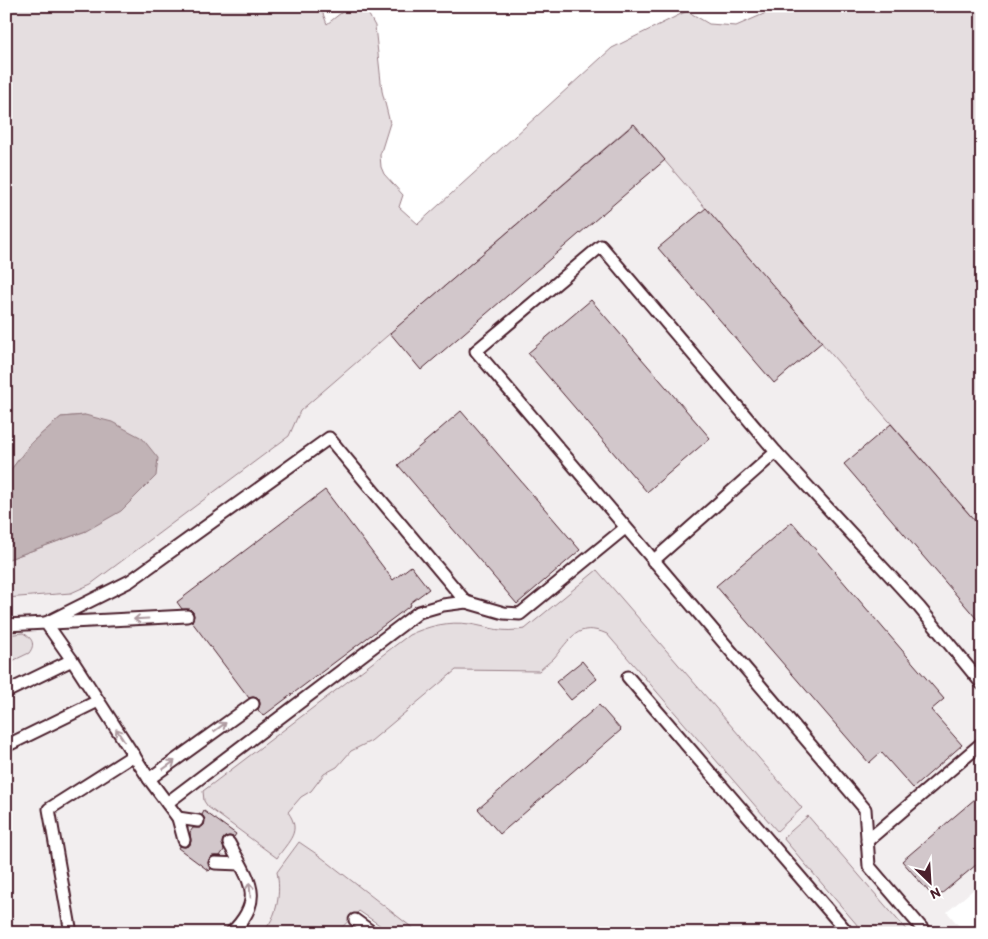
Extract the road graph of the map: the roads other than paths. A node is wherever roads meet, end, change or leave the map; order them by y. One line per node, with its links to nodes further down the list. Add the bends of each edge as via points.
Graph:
1 (776, 452): 2 (lane, via 601,246 476,351); 3 (lane); 10 (lane, via 919,607)
2 (625, 528): 3 (lane); 4 (lane, via 520,614)
3 (654, 561): 22 (lane, via 865,809)
4 (466, 602): 6 (lane, via 329,438 130,581); 18 (lane, via 419,612)
5 (187, 616): 6 (lane, one-way to 6)
6 (46, 624): 7 (lane); 8 (lane)
7 (6, 626)
8 (72, 660): 11 (lane); 12 (lane)
9 (628, 677): 30 (lane)
10 (982, 684)
11 (6, 692)
12 (98, 701): 15 (lane); 16 (lane, one-way to 12)
13 (253, 704): 17 (lane, one-way to 13)
14 (982, 743): 22 (lane)
15 (6, 746)
16 (134, 755): 17 (lane); 27 (lane, via 49,810)
17 (149, 779): 18 (lane)
18 (167, 803): 19 (lane)
19 (178, 818): 20 (lane); 21 (lane)
20 (198, 821)
21 (184, 840)
22 (867, 842): 31 (lane, via 869,866)
23 (229, 844): 25 (lane)
24 (215, 863): 25 (lane)
25 (240, 864): 28 (lane, one-way to 25, via 245,916 252,898 249,880)
26 (355, 920): 29 (lane)
27 (71, 933)
28 (232, 933)
29 (372, 933)
30 (848, 933)
31 (926, 933)

